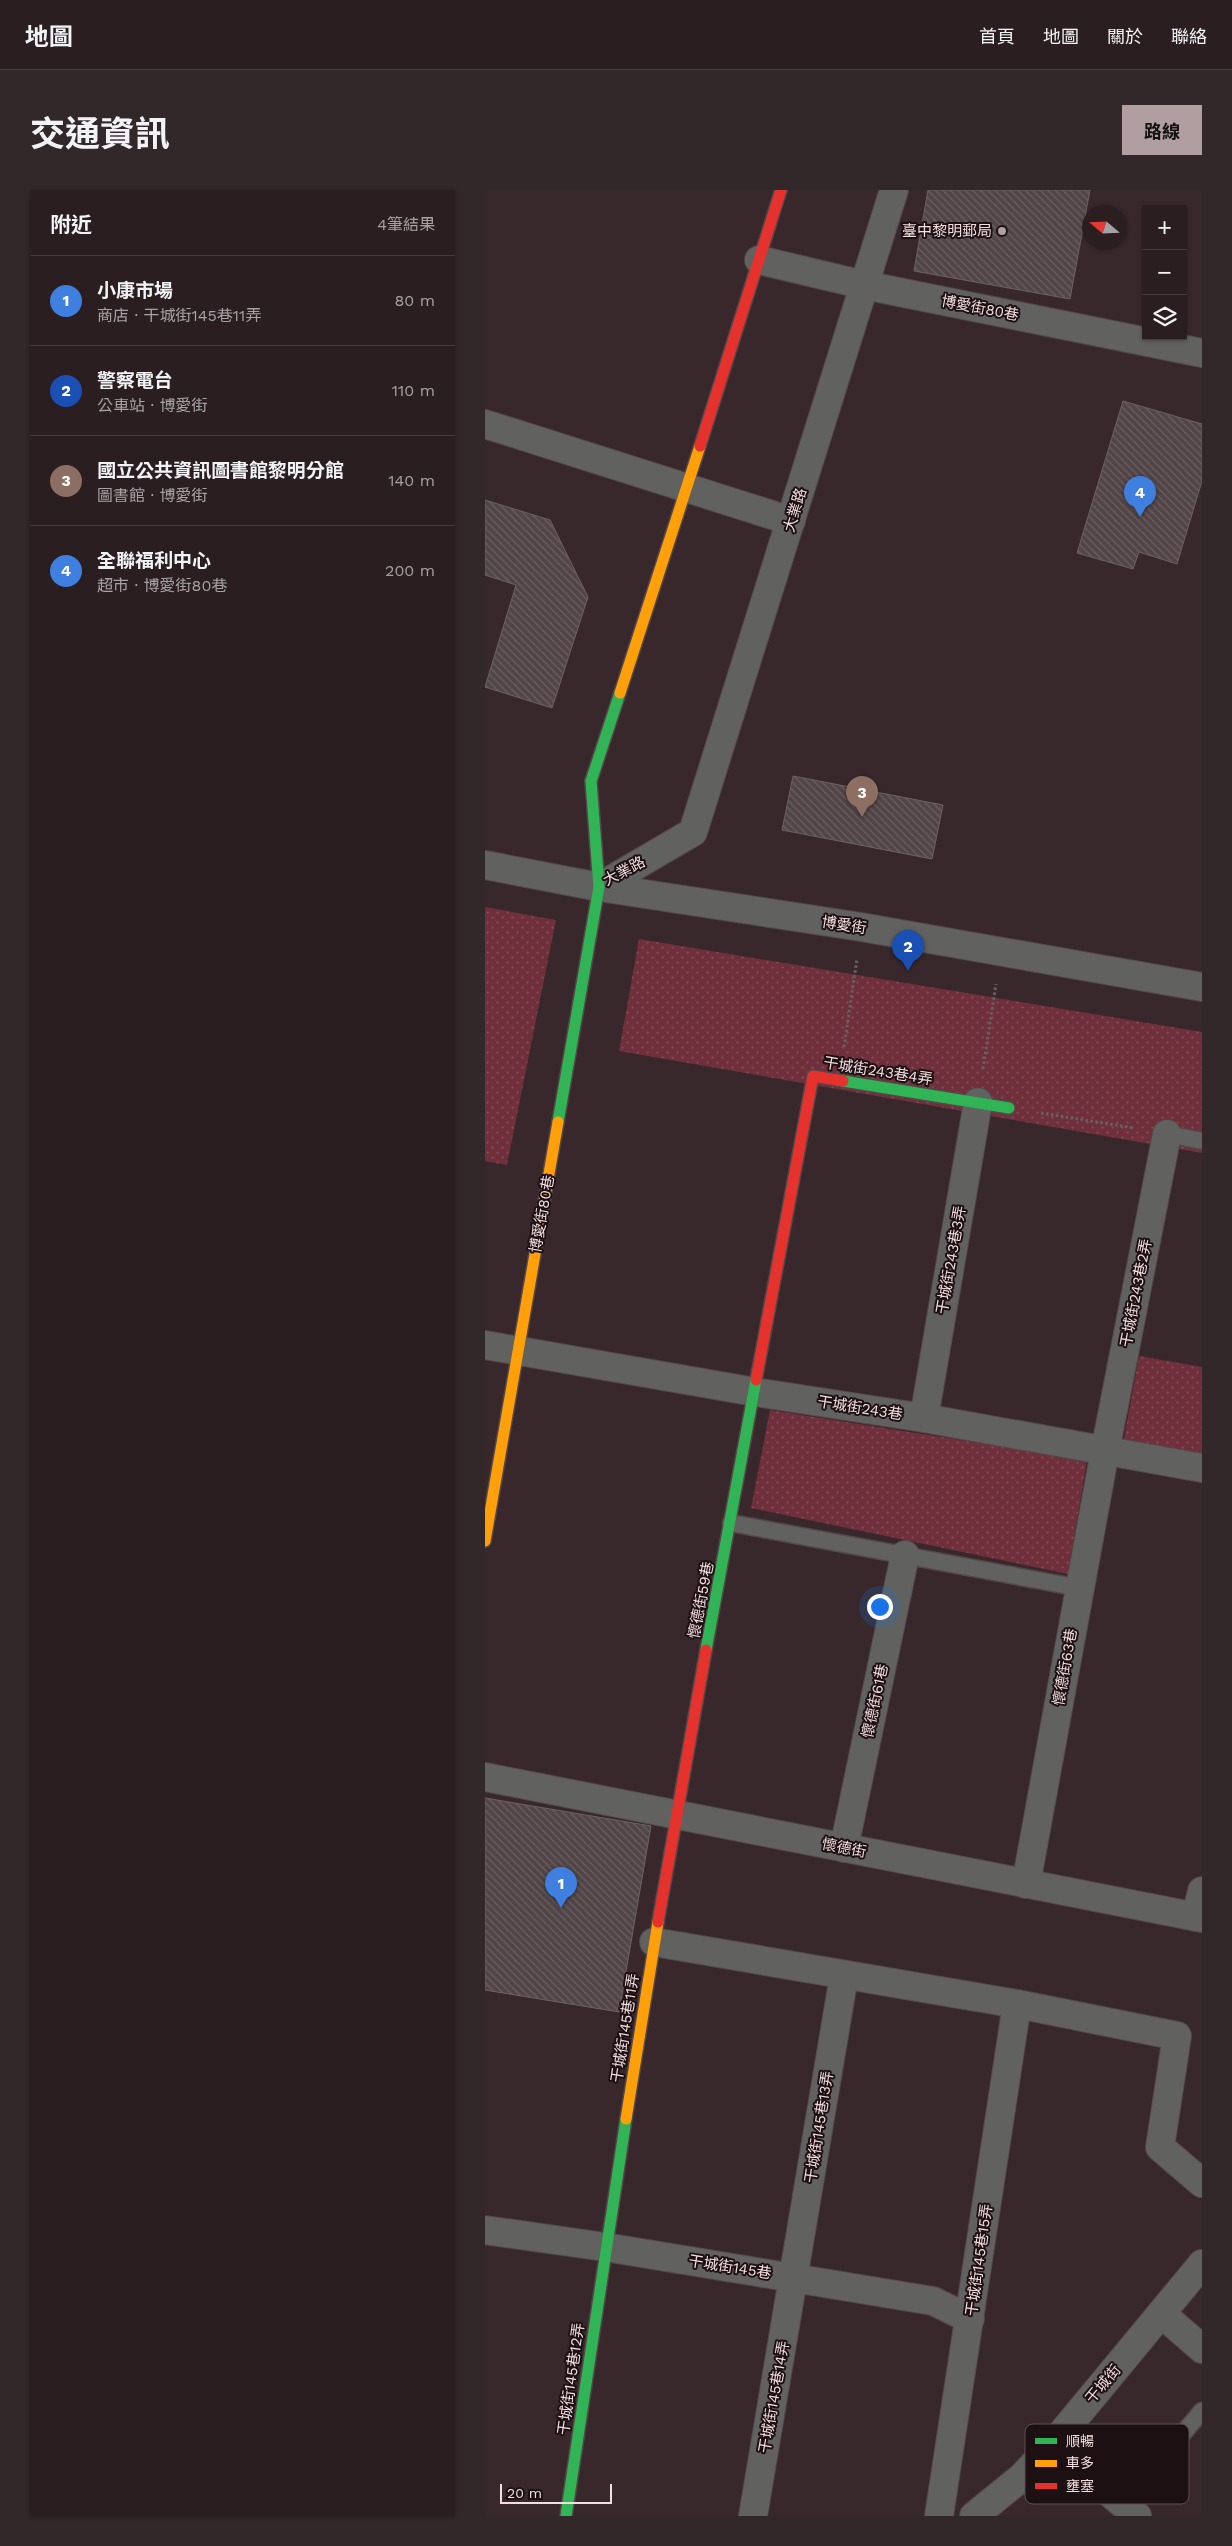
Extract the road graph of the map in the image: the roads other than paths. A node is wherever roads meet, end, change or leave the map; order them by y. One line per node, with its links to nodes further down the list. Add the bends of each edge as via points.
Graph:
1 (781, 190): 3 (street, 大業路)
2 (894, 190): 4 (street, 大業路)
3 (759, 260): 4 (street, 博愛街80巷); 7 (street, 大業路)
4 (865, 285): 5 (street, 博愛街80巷); 8 (street, 大業路)
5 (1202, 353)
6 (485, 424): 7 (street)
7 (687, 487): 8 (street); 10 (street, 大業路, via 591,781)
8 (791, 521): 10 (street, 大業路, via 693,832)
9 (485, 865): 10 (street, 博愛街)
10 (599, 887): 11 (street, 博愛街, via 861,927); 17 (street, 博愛街80巷)
11 (1202, 987)
12 (979, 1102): 13 (street, 干城街243巷4弄); 18 (street, 干城街243巷4弄, via 813,1076); 19 (street, 干城街243巷3弄)
13 (1009, 1108)
14 (1167, 1134): 15 (lane); 20 (street, 干城街243巷2弄)
15 (1202, 1141)
16 (485, 1345): 17 (street, 干城街243巷)
17 (517, 1350): 18 (street, 干城街243巷); 23 (street, 博愛街80巷)
18 (755, 1392): 19 (street, 干城街243巷); 22 (street, 懷德街59巷)
19 (924, 1418): 20 (street, 干城街243巷)
20 (1105, 1451): 21 (street, 干城街243巷); 25 (street, 懷德街63巷)
21 (1202, 1468)
22 (731, 1523): 24 (lane); 27 (street, 懷德街59巷)
23 (485, 1541)
24 (905, 1555): 25 (lane); 28 (street, 懷德街61巷)
25 (1080, 1588): 29 (street, 懷德街63巷)
26 (485, 1777): 27 (street, 懷德街)
27 (675, 1814): 28 (street, 懷德街); 32 (street, 干城街145巷11弄)
28 (844, 1848): 29 (street, 懷德街)
29 (1026, 1884): 31 (street, 懷德街)
30 (1202, 1891): 31 (street)
31 (1199, 1918)
32 (654, 1942): 33 (street); 37 (street, 干城街145巷11弄)
33 (844, 1976): 34 (street); 39 (street, 干城街145巷13弄)
34 (1017, 2004): 35 (street, via 1177,2036 1159,2147); 41 (street, 干城街145巷15弄)
35 (1202, 2183)
36 (485, 2230): 37 (street, 干城街145巷)
37 (605, 2247): 39 (street, 干城街145巷); 47 (street, 干城街145巷12弄)
38 (1202, 2264): 40 (street, 干城街)
39 (794, 2278): 41 (street, 干城街145巷, via 933,2301); 48 (street, 干城街145巷14弄)
40 (1162, 2314): 42 (street); 44 (street, 干城街)
41 (970, 2318): 49 (street, 干城街145巷15弄)
42 (1202, 2349)
43 (1202, 2411): 45 (lane)
44 (1070, 2424)
45 (1189, 2429)
46 (1025, 2474): 50 (street, 干城街)
47 (565, 2516)
48 (753, 2516)
49 (939, 2516)
50 (974, 2516)

